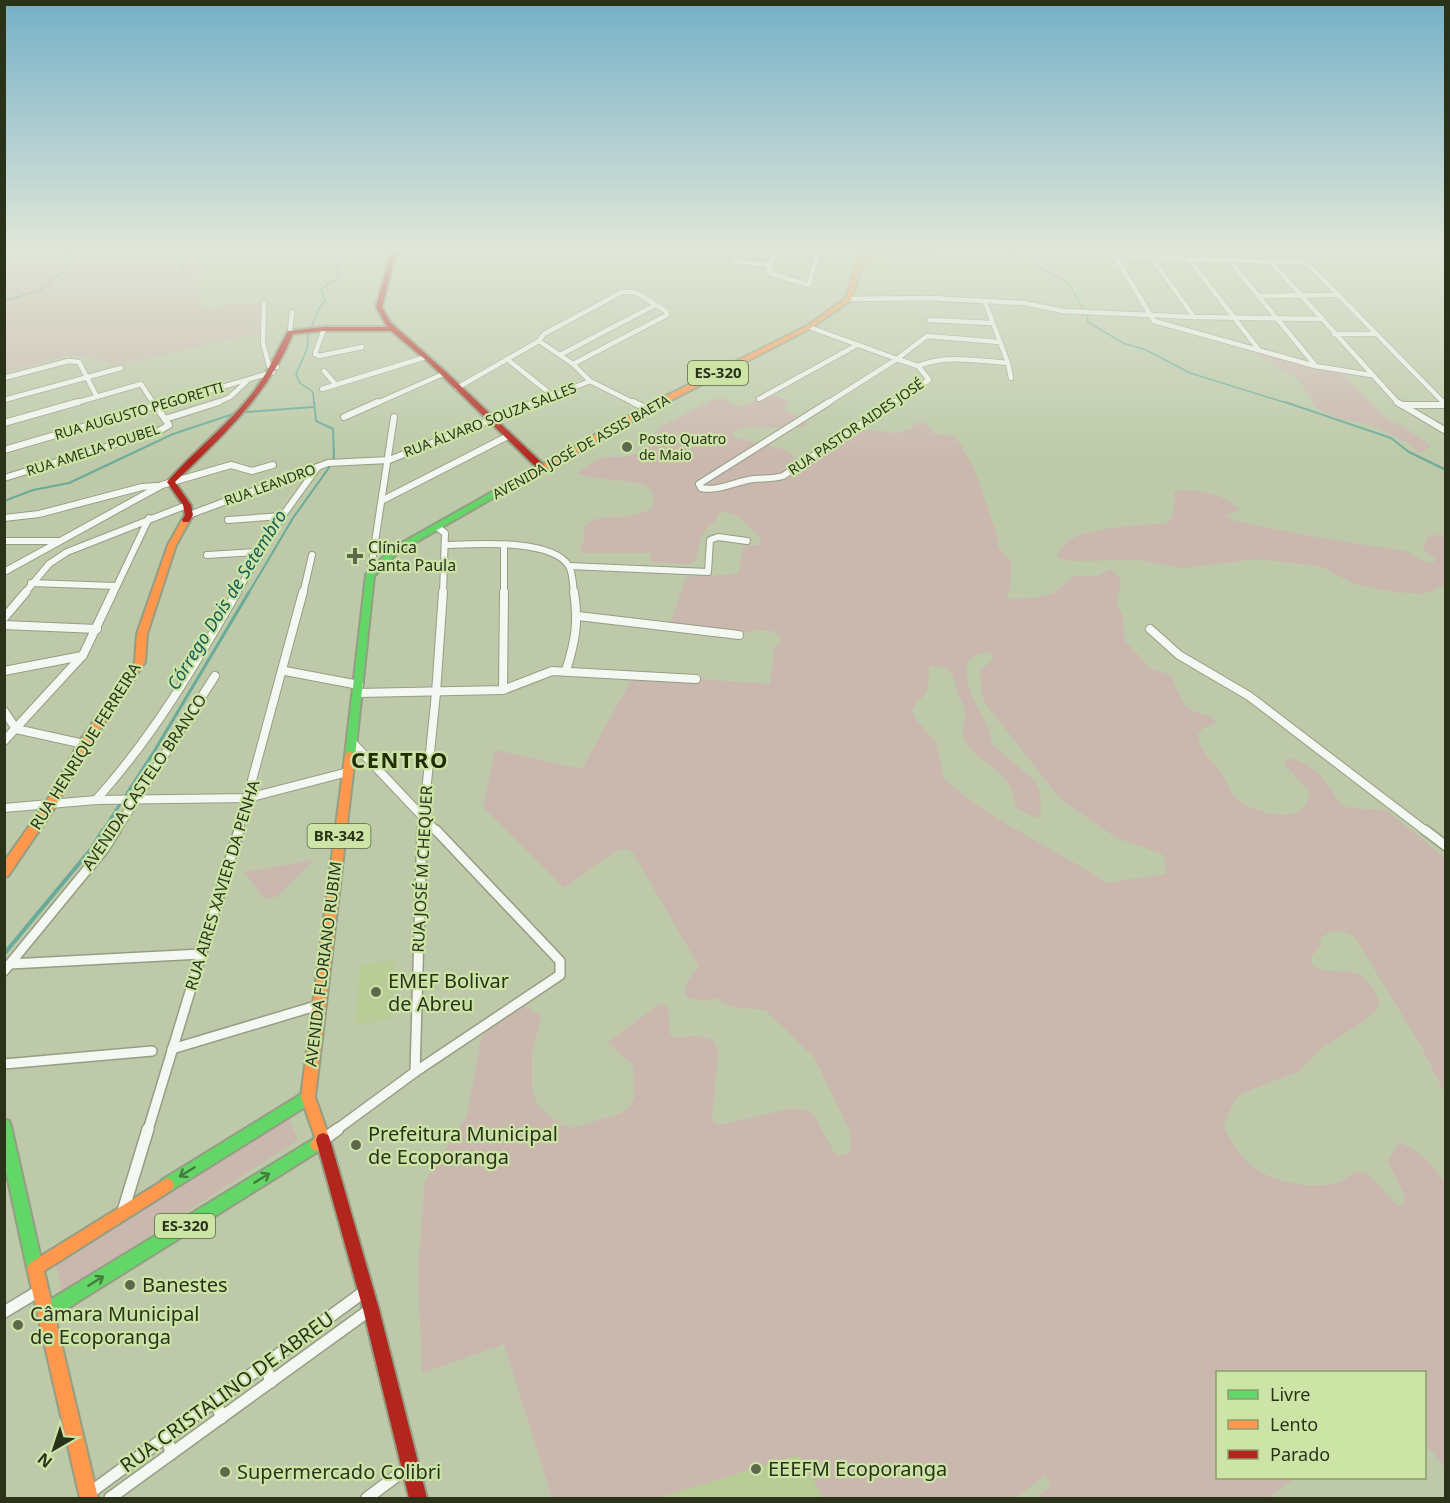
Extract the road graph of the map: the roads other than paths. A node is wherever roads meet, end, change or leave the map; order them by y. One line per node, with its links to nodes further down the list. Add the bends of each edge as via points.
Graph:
1 (262, 321): 35 (street, via 264,354 269,366)
2 (294, 321): 18 (street)
3 (386, 321): 17 (main road)
4 (568, 321): 21 (street)
5 (624, 321): 26 (street)
6 (655, 321): 31 (street)
7 (817, 321): 15 (main road, AVENIDA JOSÉ DE ASSIS BAETA / ES-320)
8 (954, 321): 14 (street)
9 (1155, 321): 25 (street)
10 (1237, 321): 25 (street)
11 (1279, 321): 33 (street)
12 (1322, 321): 19 (street)
13 (1364, 321): 20 (street)
14 (992, 323): 22 (street)
15 (809, 327): 23 (street); 54 (main road, AVENIDA JOSÉ DE ASSIS BAETA / ES-320)
16 (319, 329): 17 (main road); 18 (main road); 24 (street, via 315,354 319,356)
17 (391, 329): 27 (main road)
18 (296, 331): 35 (main road)
19 (1334, 334): 20 (street); 38 (street)
20 (1377, 334): 52 (street)
21 (539, 341): 26 (street); 28 (street)
22 (999, 342): 29 (street, via 927,336); 30 (street)
23 (857, 345): 29 (street); 49 (street)
24 (362, 346)
25 (1259, 350): 33 (street)
26 (560, 355): 31 (street)
27 (426, 357): 37 (main road); 44 (street)
28 (507, 359): 45 (street); 47 (street)
29 (897, 359): 32 (street); 32 (street, RUA PASTOR AIDES JOSÉ, via 699,484 701,488 783,476 929,380)
30 (1008, 363): 32 (street, via 938,359); 41 (street)
31 (573, 364): 43 (street)
32 (918, 366)
33 (1316, 366): 38 (street)
34 (121, 368): 40 (street)
35 (275, 369): 42 (street, RUA AUGUSTO PEGORETTI); 68 (main road, via 259,392)
36 (324, 371): 44 (street)
37 (443, 374): 45 (main road); 55 (street)
38 (1371, 375): 51 (street)
39 (4, 378): 40 (street, via 68,361 79,362)
40 (87, 378): 48 (street); 50 (street)
41 (1011, 378)
42 (249, 380): 53 (street, RUA AUGUSTO PEGORETTI); 57 (street, via 230,397)
43 (590, 381): 47 (street, RUA ÁLVARO SOUZA SALLES); 54 (street)
44 (336, 385): 46 (street)
45 (457, 388): 58 (main road)
46 (322, 389)
47 (552, 395): 58 (street, RUA ÁLVARO SOUZA SALLES)
48 (97, 397): 53 (street, RUA AMELIA POUBEL, via 141,384); 59 (street)
49 (759, 399)
50 (4, 400)
51 (1401, 405): 52 (street); 60 (street)
52 (1446, 405)
53 (156, 406): 57 (street, RUA AMELIA POUBEL); 62 (street, RUA AUGUSTO PEGORETTI)
54 (647, 409): 66 (main road, AVENIDA JOSÉ DE ASSIS BAETA / ES-320)
55 (344, 417)
56 (394, 417): 63 (street, AVENIDA FLORIANO RUBIM)
57 (165, 419): 67 (street, RUA AMELIA POUBEL, via 169,424 159,431)
58 (490, 420): 61 (main road); 63 (street, RUA ÁLVARO SOUZA SALLES)
59 (4, 423)
60 (1446, 431)
61 (508, 436): 66 (main road); 69 (street)
62 (4, 450)
63 (389, 460): 65 (street, RUA LEANDRO, via 328,463); 69 (street, AVENIDA FLORIANO RUBIM)
64 (273, 465): 68 (street, via 248,472 231,465)
65 (317, 468): 70 (street, RUA LEANDRO); 71 (street, AVENIDA CASTELO BRANCO)
66 (542, 468): 75 (main road, AVENIDA JOSÉ DE ASSIS BAETA)
67 (4, 478)
68 (166, 484): 70 (main road); 73 (street); 77 (street)
69 (383, 500): 80 (street, AVENIDA FLORIANO RUBIM)
70 (188, 510): 72 (street, RUA LEANDRO); 110 (main road, RUA HENRIQUE FERREIRA, via 142,634 140,662)
71 (282, 516): 74 (street); 83 (street, AVENIDA CASTELO BRANCO)
72 (149, 518): 89 (street, RUA LEANDRO, via 66,552); 90 (street)
73 (4, 519)
74 (228, 520)
75 (437, 527): 79 (street, via 445,533); 82 (main road, AVENIDA JOSÉ DE ASSIS BAETA)
76 (4, 541): 77 (street)
77 (58, 541): 87 (street)
78 (747, 542): 86 (street, via 718,537 710,540 708,572)
79 (446, 545): 81 (street); 105 (street, RUA JOSÉ M CHEQUER)
80 (375, 546): 82 (street); 88 (street, AVENIDA FLORIANO RUBIM)
81 (504, 546): 86 (street, via 543,549); 104 (street)
82 (394, 551): 88 (main road, AVENIDA JOSÉ DE ASSIS BAETA)
83 (258, 552): 84 (street); 113 (street, AVENIDA CASTELO BRANCO, via 188,678 132,761)
84 (207, 555)
85 (312, 555): 98 (street, RUA AIRES XAVIER DA PENHA)
86 (569, 566): 91 (street)
87 (4, 572)
88 (370, 575): 103 (main road, AVENIDA FLORIANO RUBIM / BR-342)
89 (31, 583): 90 (street); 92 (street, RUA LEANDRO)
90 (116, 586): 94 (street)
91 (578, 616): 96 (street); 100 (street)
92 (4, 618)
93 (4, 625): 94 (street)
94 (97, 629): 97 (street)
95 (1150, 629): 118 (street, via 1179,655 1249,696)
96 (739, 635)
97 (83, 656): 99 (street); 107 (street)
98 (285, 670): 103 (street); 112 (street, RUA AIRES XAVIER DA PENHA)
99 (4, 671)
100 (566, 671): 102 (street); 104 (street, via 535,675)
101 (215, 676): 114 (street, AVENIDA CASTELO BRANCO)
102 (696, 679)
103 (359, 689): 105 (street); 108 (main road, AVENIDA FLORIANO RUBIM / BR-342)
104 (502, 690): 105 (street)
105 (436, 693): 117 (street, RUA JOSÉ M CHEQUER)
106 (4, 711): 107 (street)
107 (16, 729): 109 (street); 110 (street)
108 (351, 740): 111 (main road, AVENIDA FLORIANO RUBIM / BR-342); 117 (street)
109 (4, 741)
110 (84, 744): 115 (main road, RUA HENRIQUE FERREIRA)
111 (348, 772): 112 (street); 122 (main road, AVENIDA FLORIANO RUBIM / BR-342)
112 (248, 798): 114 (street); 120 (street, RUA AIRES XAVIER DA PENHA)
113 (96, 800): 114 (street); 115 (street)
114 (134, 801): 121 (street, AVENIDA CASTELO BRANCO, via 104,849)
115 (51, 804): 116 (street); 119 (main road, RUA HENRIQUE FERREIRA)
116 (4, 808)
117 (422, 814): 126 (street, RUA JOSÉ M CHEQUER); 126 (street, via 560,961 560,975)
118 (1446, 846)
119 (4, 872)
120 (201, 954): 121 (street); 123 (street, RUA AIRES XAVIER DA PENHA)
121 (7, 968)
122 (319, 1005): 123 (street); 127 (main road, AVENIDA FLORIANO RUBIM / BR-342)
123 (172, 1049): 130 (street, RUA AIRES XAVIER DA PENHA)
124 (152, 1051): 125 (street)
125 (4, 1064)
126 (414, 1072): 129 (street)
127 (308, 1097): 129 (main road, BR-342); 130 (main road, ES-320, one-way to 130)
128 (4, 1126): 131 (main road)
129 (323, 1140): 133 (main road, BR-342); 135 (main road, ES-320, one-way to 129)
130 (122, 1212): 131 (main road, ES-320)
131 (35, 1268): 132 (main road)
132 (40, 1290): 135 (main road); 136 (street)
133 (365, 1291): 134 (main road, BR-342); 137 (street, RUA CRISTALINO DE ABREU)
134 (371, 1309): 138 (street, RUA CRISTALINO DE ABREU); 143 (main road, BR-342)
135 (46, 1311): 144 (main road)
136 (4, 1312)
137 (265, 1364): 138 (street); 139 (street, RUA CRISTALINO DE ABREU)
138 (271, 1382): 140 (street, RUA CRISTALINO DE ABREU)
139 (216, 1400): 140 (street); 141 (street, RUA CRISTALINO DE ABREU)
140 (221, 1418): 142 (street, RUA CRISTALINO DE ABREU)
141 (167, 1436): 142 (street); 144 (street, RUA CRISTALINO DE ABREU)
142 (171, 1454): 145 (street, RUA CRISTALINO DE ABREU)
143 (410, 1467): 146 (street); 147 (main road, BR-342)
144 (89, 1496)
145 (110, 1498)
146 (367, 1498)
147 (418, 1498)

